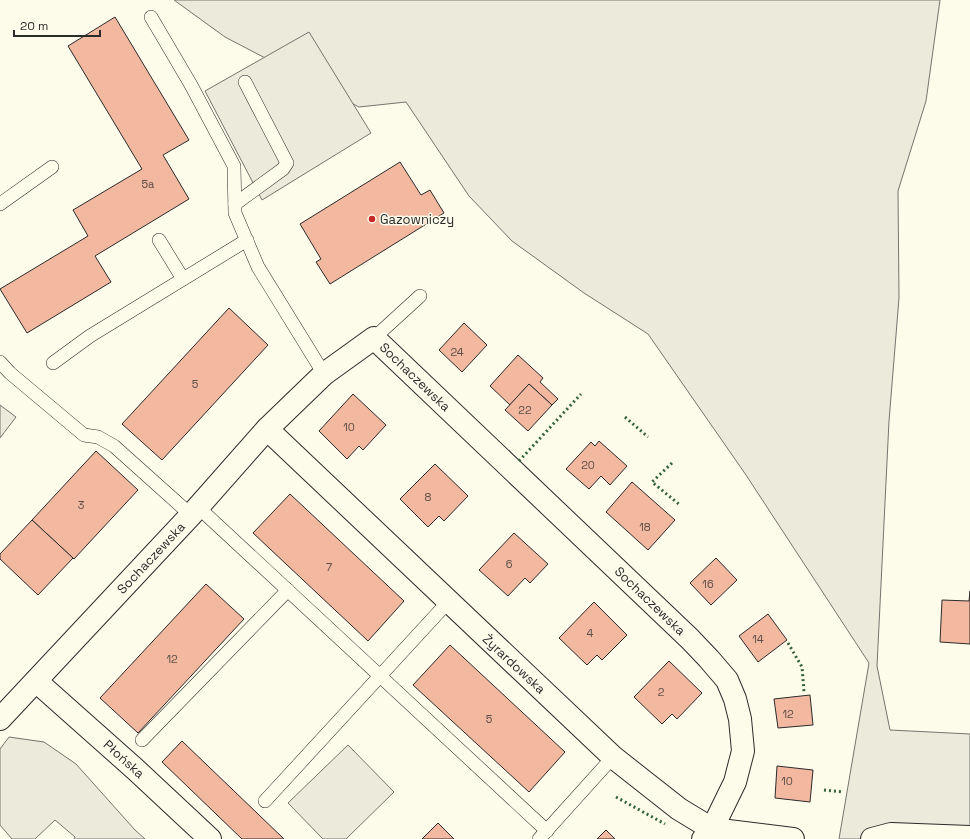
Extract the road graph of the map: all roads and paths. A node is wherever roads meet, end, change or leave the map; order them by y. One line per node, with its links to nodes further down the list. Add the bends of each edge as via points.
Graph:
1 (151, 17): 5 (lane, via 234,166)
2 (245, 82): 5 (lane, via 287,164)
3 (52, 167): 4 (lane)
4 (0, 204)
5 (235, 204): 7 (lane, via 235,213)
6 (159, 240): 8 (lane)
7 (247, 240): 8 (lane); 13 (lane, via 258,267)
8 (184, 279): 12 (lane, via 90,336)
9 (420, 296): 10 (lane)
10 (374, 338): 13 (street, Sochaczewska); 24 (street, Sochaczewska, via 690,639 727,680 740,718 742,751 735,782)
11 (0, 362): 15 (lane, via 84,436 98,437 114,446)
12 (53, 363)
13 (324, 374): 14 (street, Sochaczewska)
14 (267, 429): 15 (street, Sochaczewska); 17 (street, Żyrardowska)
15 (194, 511): 16 (lane); 19 (street, Sochaczewska)
16 (288, 590): 18 (lane); 21 (lane)
17 (448, 602): 18 (lane); 22 (street, Żyrardowska)
18 (380, 676): 23 (lane); 25 (lane)
19 (36, 681): 20 (street, Sochaczewska); 27 (street, Płońska)
20 (1, 717)
21 (142, 740)
22 (612, 757): 24 (street, Żyrardowska); 25 (lane)
23 (265, 801)
24 (707, 834): 28 (street, Żyrardowska)
25 (543, 835)
26 (970, 837): 29 (street, via 891,834)
27 (210, 839)
28 (793, 839)
29 (872, 839)

